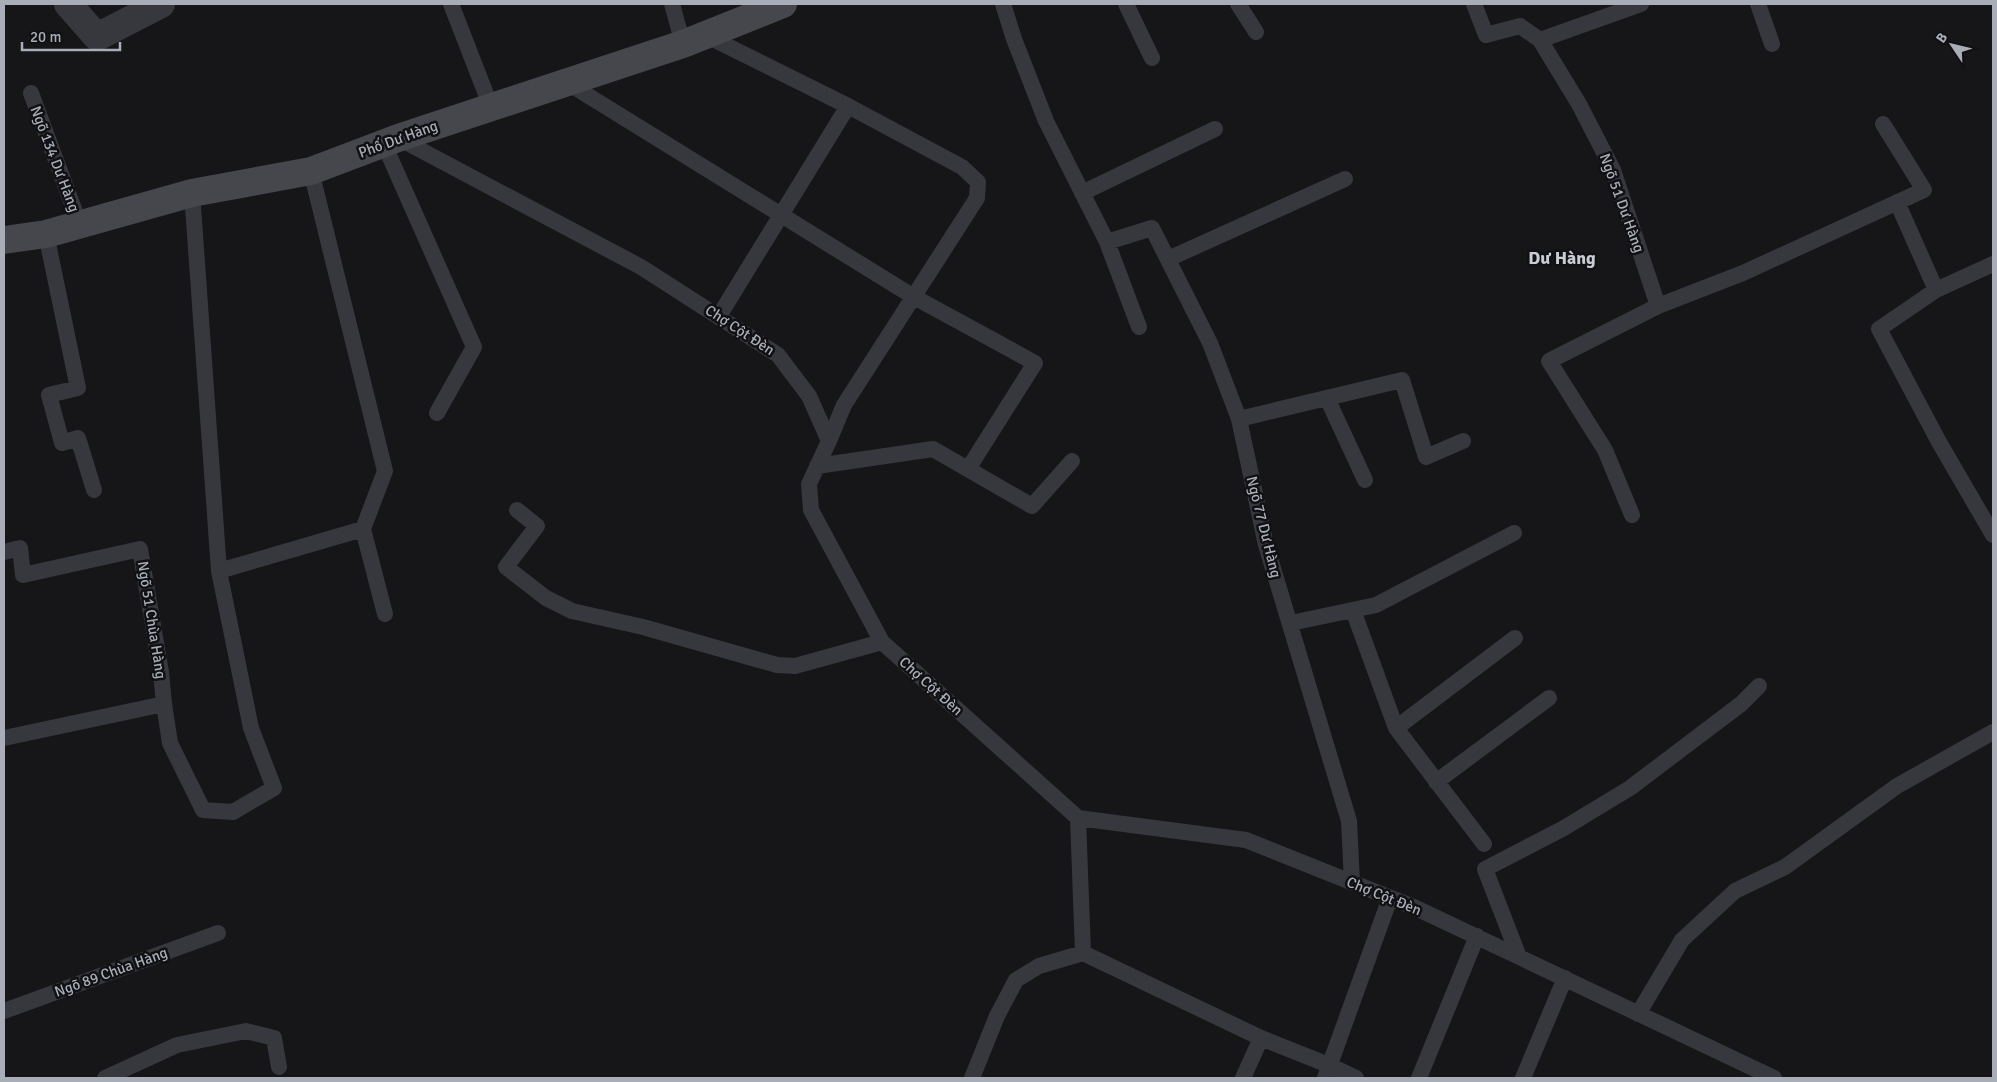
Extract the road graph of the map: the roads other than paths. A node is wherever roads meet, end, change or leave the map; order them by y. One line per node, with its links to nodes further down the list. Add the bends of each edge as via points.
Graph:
1 (68, 4): 2 (street, via 97,37)
2 (161, 4)
3 (451, 4): 20 (lane)
4 (672, 4): 13 (lane)
5 (783, 4): 13 (street, Phố Dư Hàng)
6 (1003, 4): 27 (lane, via 1046,121)
7 (1126, 4): 16 (lane)
8 (1238, 4): 12 (lane)
9 (1474, 4): 14 (lane, via 1486,35 1520,26)
10 (1640, 4): 14 (lane)
11 (1758, 4): 15 (lane)
12 (1256, 32)
13 (694, 40): 17 (street, Phố Dư Hàng); 19 (lane)
14 (1540, 40): 38 (lane, Ngõ 51 Dư Hàng, via 1579,104 1613,170)
15 (1772, 44)
16 (1152, 58)
17 (566, 82): 20 (street, Phố Dư Hàng); 29 (lane)
18 (30, 93): 30 (lane, Ngõ 134 Dư Hàng)
19 (848, 106): 29 (lane); 37 (lane, via 962,167 978,182 977,198)
20 (491, 107): 23 (street, Phố Dư Hàng)
21 (1883, 124): 28 (lane, via 1924,190)
22 (1215, 129): 27 (lane)
23 (391, 141): 24 (street, Phố Dư Hàng); 39 (lane, Chợ Cột Đèn, via 641,267); 42 (lane, via 474,347)
24 (311, 171): 26 (street, Phố Dư Hàng); 53 (lane, via 385,471)
25 (1345, 179): 34 (lane)
26 (192, 193): 30 (street, Phố Dư Hàng); 57 (lane)
27 (1082, 193): 33 (lane)
28 (1897, 202): 36 (lane); 38 (lane, via 1743,273)
29 (780, 214): 37 (lane); 39 (lane)
30 (80, 224): 31 (street, Phố Dư Hàng)
31 (46, 234): 32 (street, Phố Dư Hàng); 50 (lane, via 78,388 49,395 62,443 78,438)
32 (5, 239)
33 (1107, 242): 34 (lane, Ngõ 77 Dư Hàng, via 1152,228); 40 (lane)
34 (1168, 259): 43 (lane, Ngõ 77 Dư Hàng, via 1210,343)
35 (1993, 264): 36 (lane)
36 (1936, 290): 55 (lane, via 1879,329)
37 (914, 297): 44 (lane, via 844,405); 48 (lane, via 1035,363)
38 (1658, 306): 52 (lane, via 1550,361 1605,450)
39 (719, 316): 44 (lane, Chợ Cột Đèn, via 778,354 809,396)
40 (1140, 327)
41 (1328, 398): 43 (lane); 45 (lane, via 1402,380 1426,457); 49 (lane)
42 (437, 413)
43 (1239, 418): 60 (lane, Ngõ 77 Dư Hàng, via 1266,545)
44 (829, 441): 47 (lane, Chợ Cột Đèn)
45 (1463, 441)
46 (1072, 461): 48 (lane, via 1032,506)
47 (817, 466): 48 (lane, via 933,448); 62 (lane, Chợ Cột Đèn, via 809,484 811,510)
48 (968, 468)
49 (1365, 480)
50 (94, 490)
51 (517, 510): 62 (lane, via 537,526 506,567 546,598 572,611 643,627 777,666 795,666)
52 (1632, 514)
53 (363, 529): 57 (lane); 59 (lane)
54 (1514, 533): 58 (lane, via 1376,605)
55 (1993, 535)
56 (4, 552): 65 (lane, Ngõ 51 Chùa Hàng, via 20,548 23,575 140,549)
57 (219, 571): 65 (lane, via 250,728 274,788 233,812 203,810 170,743)
58 (1352, 610): 60 (lane); 66 (lane)
59 (385, 614)
60 (1291, 623): 72 (lane, Ngõ 77 Dư Hàng, via 1349,821)
61 (1516, 638): 66 (lane)
62 (882, 642): 70 (lane, Chợ Cột Đèn)
63 (1759, 686): 77 (lane, via 1742,704 1630,788 1564,828 1485,869)
64 (1549, 698): 69 (lane)
65 (164, 704): 68 (lane)
66 (1396, 728): 69 (lane)
67 (1993, 732): 80 (lane, via 1897,786 1785,868 1735,891 1682,940)
68 (4, 738)
69 (1436, 782): 71 (lane)
70 (1078, 818): 72 (lane, Chợ Cột Đèn, via 1246,840); 76 (lane)
71 (1484, 844)
72 (1352, 883): 73 (lane, Chợ Cột Đèn)
73 (1390, 898): 75 (lane, Chợ Cột Đèn); 83 (lane)
74 (218, 933): 79 (lane, Ngõ 89 Chùa Hàng)
75 (1477, 936): 77 (lane, Chợ Cột Đèn); 88 (lane)
76 (1083, 953): 81 (lane); 85 (lane, via 1039,966 1016,980 997,1016)
77 (1519, 957): 78 (lane, Chợ Cột Đèn)
78 (1565, 978): 80 (lane, Chợ Cột Đèn); 89 (lane)
79 (4, 1011)
80 (1638, 1014): 90 (lane, Chợ Cột Đèn)
81 (1261, 1038): 83 (lane); 86 (lane)
82 (279, 1066): 84 (lane, via 274,1038 246,1031 177,1045)
83 (1328, 1072): 87 (lane)
84 (105, 1078)
85 (972, 1078)
86 (1242, 1078)
87 (1356, 1078)
88 (1419, 1078)
89 (1523, 1078)
90 (1774, 1078)

